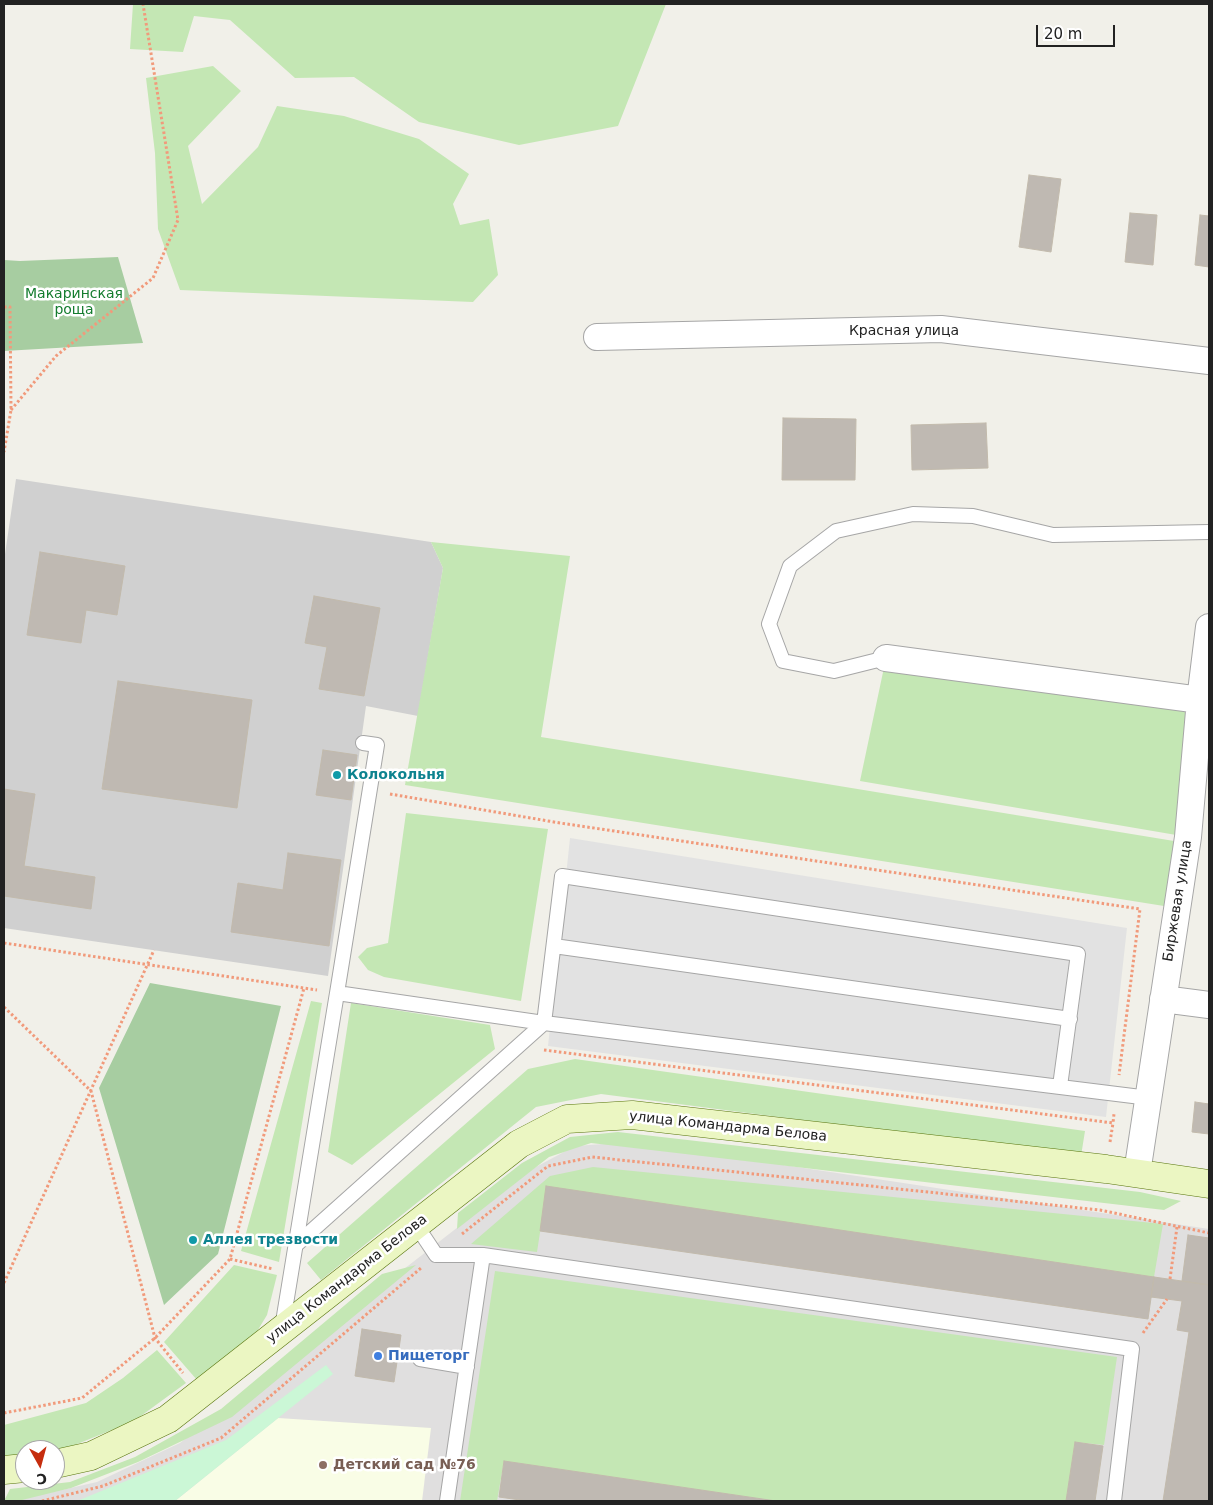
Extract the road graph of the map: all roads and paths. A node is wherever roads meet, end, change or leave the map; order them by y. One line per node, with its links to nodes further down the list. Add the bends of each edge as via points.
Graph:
1 (143, 4): 5 (path, via 178,220 153,278 56,356)
2 (4, 307): 5 (path, via 10,308)
3 (598, 337): 4 (street, Красная улица, via 941,329)
4 (1209, 361)
5 (11, 410): 6 (path)
6 (4, 452)
7 (1209, 532): 9 (lane, via 1053,535 973,516 913,514 836,531 790,566 769,624 783,661 834,671)
8 (1209, 627): 10 (street, Биржевая улица)
9 (886, 658): 10 (street)
10 (1200, 700): 14 (street, Биржевая улица)
11 (364, 743): 12 (lane, via 377,745)
12 (370, 790): 13 (path); 20 (lane)
13 (553, 821)
14 (1198, 838): 21 (street, Биржевая улица)
15 (4, 943): 18 (path)
16 (554, 946): 24 (lane); 24 (lane, via 562,876 1078,954); 25 (lane)
17 (154, 950): 18 (path)
18 (148, 965): 19 (path); 27 (path)
19 (304, 988): 20 (path); 37 (path)
20 (337, 993): 25 (lane); 35 (lane)
21 (1163, 999): 22 (street); 28 (street, Биржевая улица)
22 (1209, 1004)
23 (4, 1006): 27 (path)
24 (1070, 1019): 26 (lane)
25 (544, 1023): 26 (lane); 35 (lane)
26 (1060, 1086): 28 (lane)
27 (91, 1090): 40 (path); 43 (path)
28 (1149, 1098): 31 (street, Биржевая улица)
29 (1113, 1123): 30 (path)
30 (1110, 1147)
31 (1137, 1173): 32 (main road, улица Командарма Белова); 33 (main road, улица Командарма Белова, via 632,1115 567,1119 519,1144)
32 (1209, 1184)
33 (416, 1225): 36 (lane, via 436,1255); 42 (main road, улица Командарма Белова)
34 (1177, 1227): 39 (path)
35 (297, 1244): 38 (lane)
36 (483, 1255): 44 (lane); 46 (lane)
37 (230, 1259): 38 (path); 43 (path)
38 (290, 1273): 42 (lane)
39 (1170, 1279)
40 (4, 1283)
41 (1167, 1299): 44 (path)
42 (282, 1329): 49 (main road, улица Командарма Белова, via 168,1418 91,1456)
43 (155, 1338): 47 (path); 48 (path, via 82,1398)
44 (1132, 1349): 51 (lane)
45 (420, 1359): 46 (lane)
46 (467, 1367): 50 (lane)
47 (183, 1373)
48 (4, 1413)
49 (65, 1462)
50 (447, 1501)
51 (1114, 1501)

